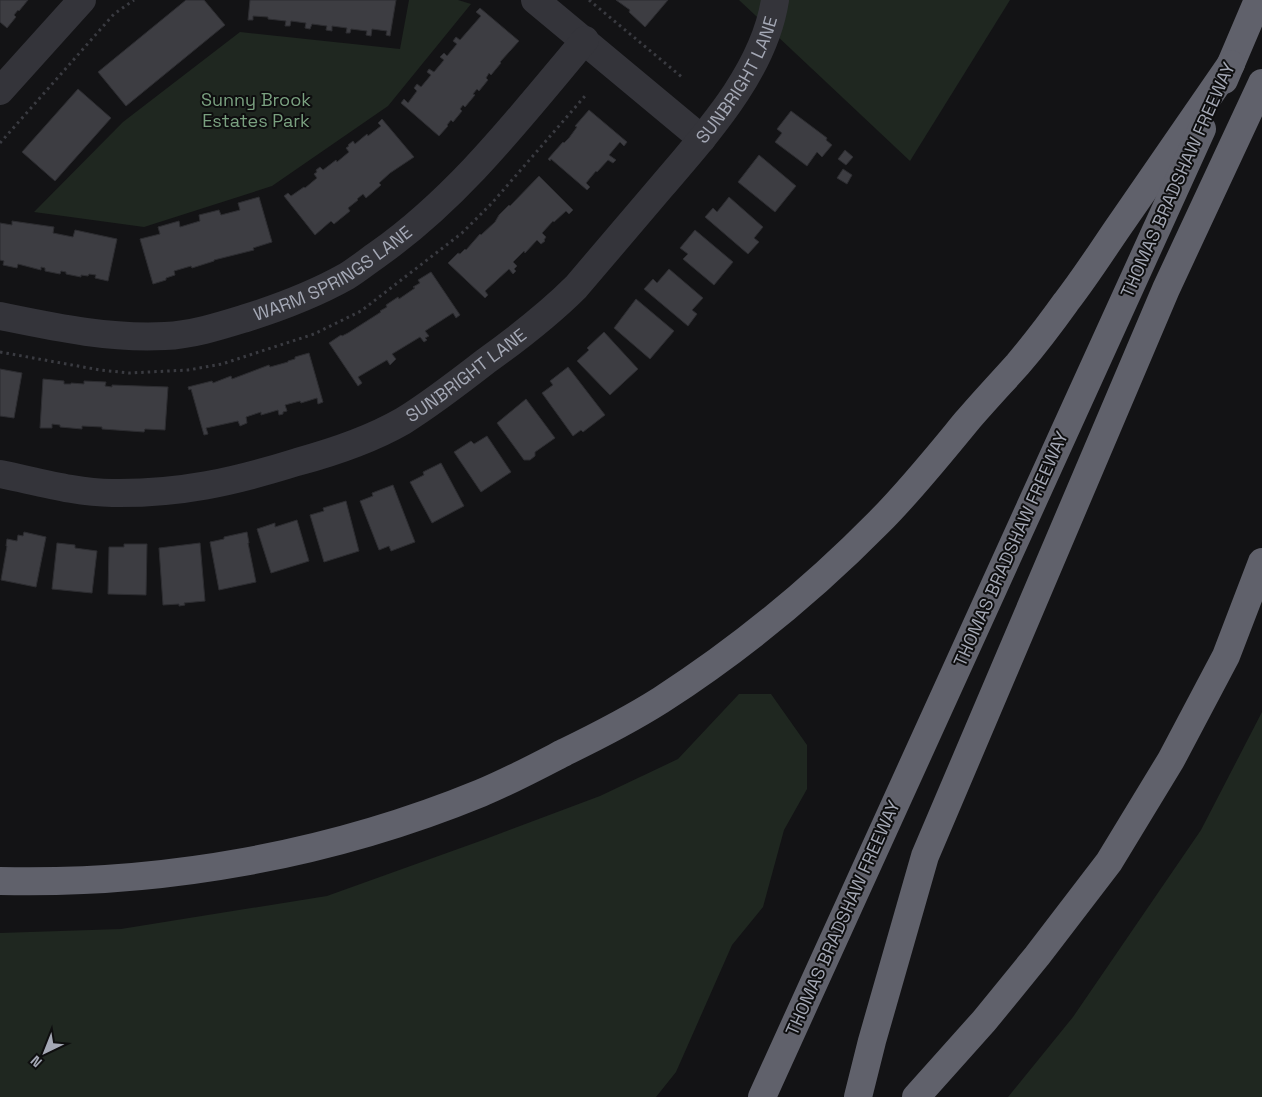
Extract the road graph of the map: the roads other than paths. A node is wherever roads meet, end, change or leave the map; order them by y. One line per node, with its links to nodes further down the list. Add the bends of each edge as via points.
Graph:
1 (82, 0): 8 (street)
2 (535, 0): 5 (street)
3 (775, 0): 9 (street, SUNBRIGHT LANE, via 772,21 752,65)
4 (1258, 0): 6 (highway, THOMAS BRADSHAW FREEWAY)
5 (585, 40): 9 (street); 10 (street, WARM SPRINGS LANE, via 445,199 400,239 356,270 306,297 261,314 166,336 112,335)
6 (1231, 64): 13 (highway, via 1069,298 1021,360 912,487 803,594 728,654 660,701 590,740 480,793 407,820 333,842 167,874 91,880); 14 (highway, THOMAS BRADSHAW FREEWAY)
7 (1262, 84): 15 (highway, THOMAS BRADSHAW FREEWAY, via 1166,289 925,856)
8 (0, 91)
9 (702, 139): 11 (street, SUNBRIGHT LANE, via 576,287 554,308 430,403 374,435 338,450 246,478 160,493 109,493)
10 (0, 316)
11 (0, 474)
12 (1262, 562): 16 (highway, via 1226,656 1170,760 1109,862 984,1021)
13 (0, 881)
14 (762, 1097)
15 (858, 1097)
16 (916, 1097)

